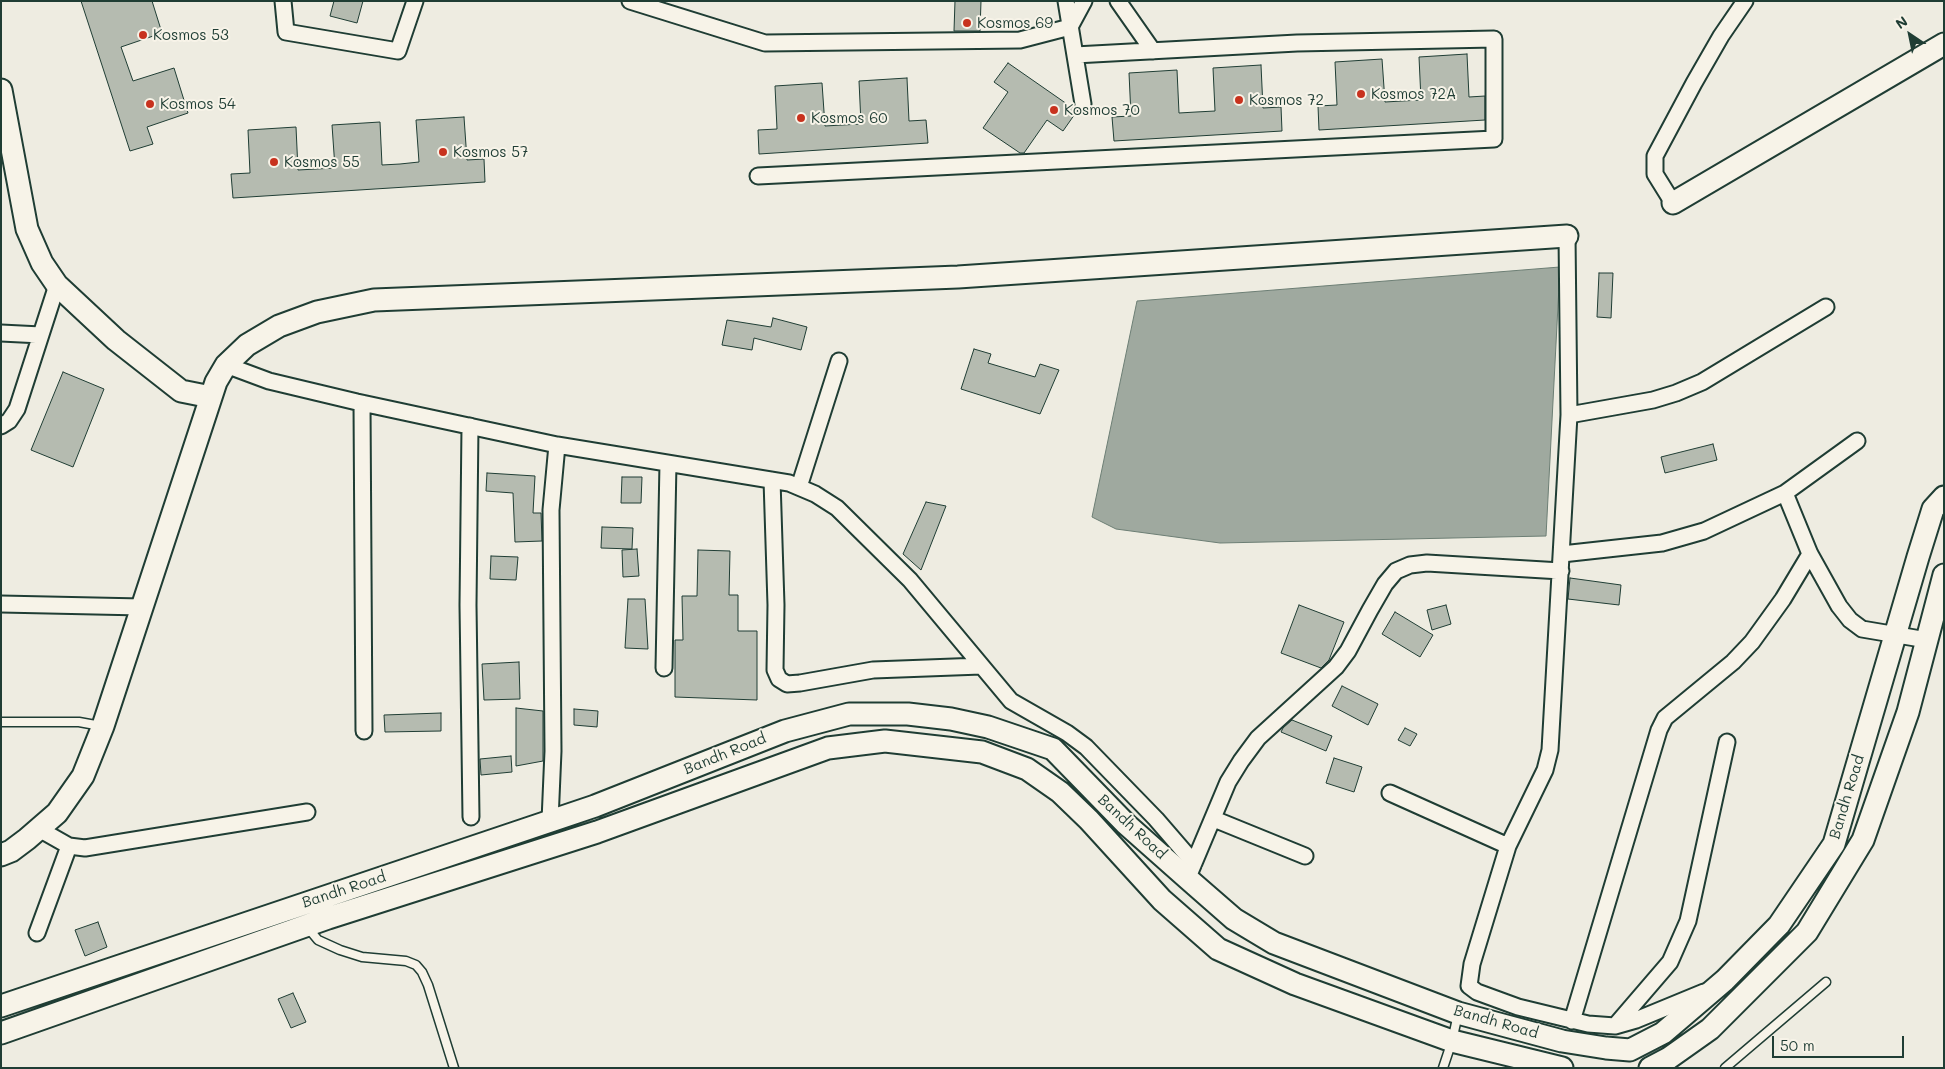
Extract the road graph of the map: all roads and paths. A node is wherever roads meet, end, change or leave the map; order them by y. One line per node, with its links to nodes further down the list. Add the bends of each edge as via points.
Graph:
1 (284, 1): 2 (street, via 286,32 398,51)
2 (415, 1)
3 (630, 1): 8 (street, via 765,43 1020,40)
4 (1066, 1): 8 (street)
5 (1084, 1): 8 (street)
6 (1118, 1): 10 (street)
7 (1745, 1): 15 (street, via 1694,82 1655,156 1655,174)
8 (1070, 27): 11 (street)
9 (1944, 44): 15 (main road)
10 (1153, 51): 11 (street); 14 (street, via 1297,43 1494,39 1494,139)
11 (1075, 54): 13 (street)
12 (1, 90): 17 (main road, via 27,229 42,263)
13 (1083, 104)
14 (758, 176)
15 (1673, 202)
16 (1567, 236): 22 (main road, via 958,278 374,300 317,312 279,326 246,345); 25 (street)
17 (57, 285): 20 (street); 23 (main road, via 116,340 181,391)
18 (1826, 307): 25 (street, via 1702,382 1676,393)
19 (1, 333): 20 (street)
20 (41, 335): 26 (street, via 16,409 9,421)
21 (839, 362): 32 (street)
22 (226, 365): 23 (main road); 24 (street, via 269,381)
23 (211, 397): 40 (main road)
24 (362, 403): 27 (street); 47 (street)
25 (1569, 415): 35 (street)
26 (1, 426)
27 (470, 426): 29 (street); 51 (street)
28 (1857, 441): 33 (street)
29 (557, 444): 30 (street); 53 (street, via 551,510 554,751)
30 (668, 463): 31 (street); 44 (street)
31 (772, 480): 32 (street); 43 (street, via 775,670 779,679 787,684 873,670)
32 (798, 487): 43 (street, via 837,508 864,534 910,580)
33 (1786, 493): 35 (street, via 1704,530 1662,543); 36 (street)
34 (1944, 497): 41 (main road, Bandh Road, via 1934,509)
35 (1562, 554): 37 (street)
36 (1810, 554): 41 (street, via 1850,620 1862,629); 68 (street, via 1752,642 1733,662 1665,718)
37 (1561, 571): 52 (street, via 1427,563 1396,571 1381,590 1336,667 1258,738 1241,761 1228,782); 56 (street, via 1550,750 1545,770)
38 (1944, 575): 42 (main road, Bandh Road)
39 (1, 604): 40 (street)
40 (142, 607): 46 (main road)
41 (1896, 634): 42 (street); 65 (main road, Bandh Road, via 1834,844 1779,925)
42 (1927, 640): 75 (main road, Bandh Road, via 1908,712 1863,840 1807,932 1710,1029)
43 (981, 666): 59 (street, via 1011,701 1067,733 1099,758)
44 (664, 668)
45 (1, 722): 46 (lane, via 79,722)
46 (103, 726): 54 (main road, via 83,776 57,812)
47 (364, 731)
48 (1727, 742): 69 (street, via 1688,921 1670,962)
49 (1390, 793): 56 (street)
50 (307, 812): 55 (street, via 105,846)
51 (471, 817)
52 (1214, 818): 58 (street); 59 (street)
53 (550, 821): 59 (main road, Bandh Road, via 785,731 849,714 908,714 988,726 1053,749 1126,824); 60 (main road, Bandh Road)
54 (39, 829): 55 (street); 57 (main road)
55 (69, 846): 62 (street)
56 (1508, 846): 68 (street, via 1472,964 1470,986 1477,992 1518,1007)
57 (1, 855)
58 (1305, 856)
59 (1191, 870): 61 (main road, Bandh Road)
60 (300, 917): 63 (main road, Bandh Road, via 597,832 828,748 885,741 982,752 1027,769 1072,803 1162,900); 66 (main road, Bandh Road); 70 (main road, Bandh Road); 72 (lane, via 318,940 340,950 362,957 416,965 428,985)
61 (1234, 919): 63 (main road); 67 (main road, Bandh Road, via 1274,944)
62 (37, 933)
63 (1218, 949): 71 (main road, Bandh Road, via 1295,984)
64 (1826, 982): 76 (lane)
65 (1716, 987): 67 (main road, Bandh Road, via 1663,1033 1630,1050 1562,1041); 69 (street)
66 (1, 1006)
67 (1458, 1013): 71 (lane)
68 (1572, 1021): 69 (street)
69 (1615, 1026)
70 (1, 1033)
71 (1452, 1041): 73 (lane); 74 (main road, Bandh Road)
72 (454, 1068)
73 (1443, 1068)
74 (1562, 1068)
75 (1650, 1068)
76 (1725, 1068)

